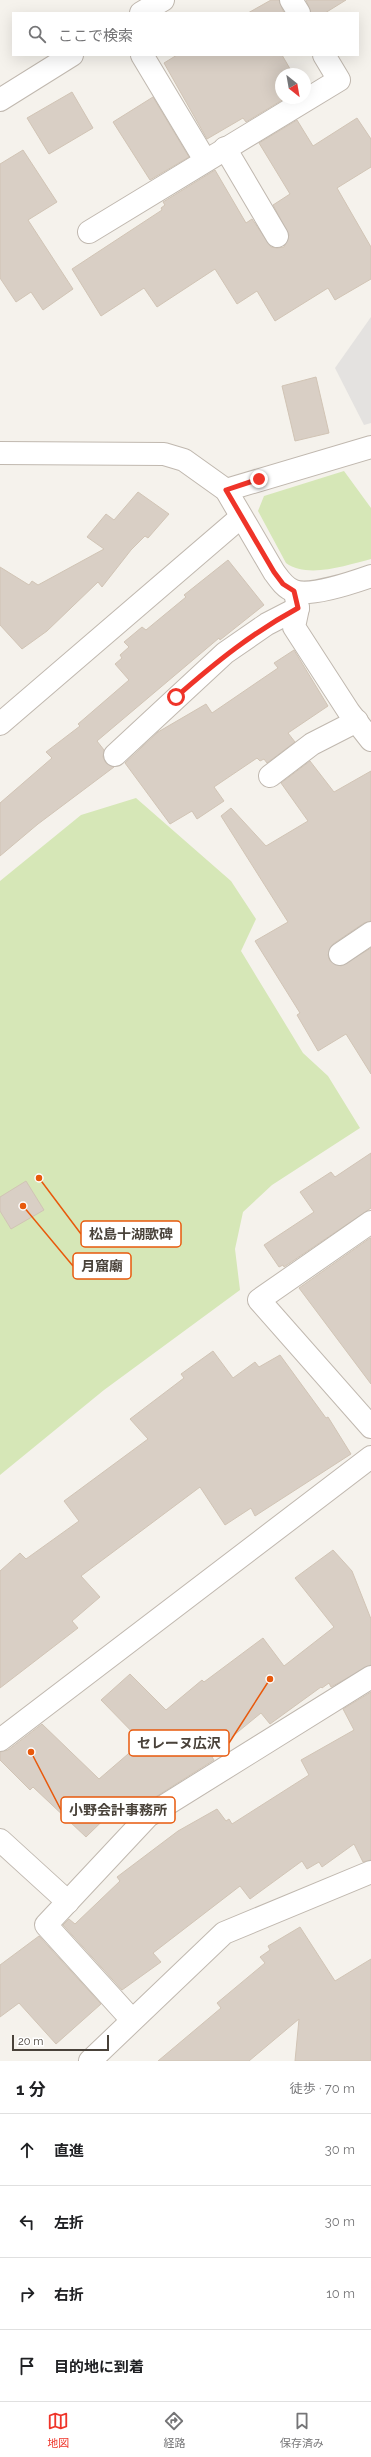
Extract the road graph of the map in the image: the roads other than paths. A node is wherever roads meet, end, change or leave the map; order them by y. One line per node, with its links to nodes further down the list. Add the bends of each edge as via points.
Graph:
1 (163, 0): 3 (street)
2 (291, 0): 4 (street)
3 (143, 12)
4 (298, 12)
5 (70, 56): 8 (street)
6 (143, 56): 10 (street)
7 (325, 56): 9 (street, via 339,80)
8 (0, 100)
9 (225, 148): 10 (street); 12 (street)
10 (205, 160): 11 (street)
11 (89, 232)
12 (277, 236)
13 (371, 447): 15 (street)
14 (0, 453): 15 (street, via 164,454 184,460)
15 (226, 490): 16 (street)
16 (241, 517): 18 (street, via 274,572); 20 (street)
17 (371, 576): 18 (street, via 305,593)
18 (296, 599): 19 (street, via 294,627); 22 (street, via 267,624 225,653)
19 (357, 721): 21 (street); 23 (street, via 312,744)
20 (0, 724)
21 (371, 740)
22 (115, 755)
23 (270, 776)
24 (371, 933): 25 (street)
25 (340, 954)
26 (371, 1222): 27 (street, via 259,1300)
27 (371, 1427)
28 (371, 1457): 30 (street)
29 (371, 1677): 33 (street, via 148,1816)
30 (0, 1740)
31 (0, 1840): 33 (street)
32 (371, 1872): 34 (street, via 224,1933)
33 (68, 1902): 34 (street, via 46,1925)
34 (132, 2020): 35 (street)
35 (90, 2061)

